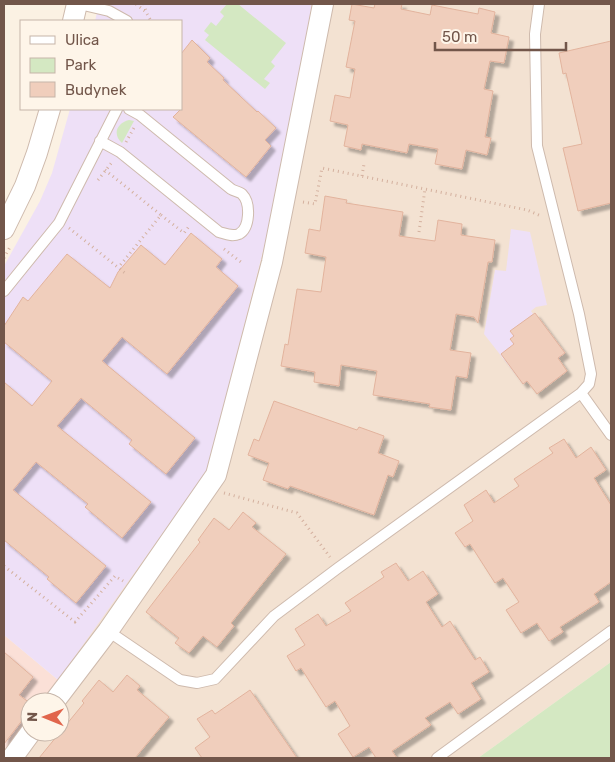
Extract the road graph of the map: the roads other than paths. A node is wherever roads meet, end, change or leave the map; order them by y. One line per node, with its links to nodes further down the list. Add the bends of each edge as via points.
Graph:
1 (78, 4): 4 (street); 5 (lane, via 108,11)
2 (323, 4): 14 (street, via 272,262 216,475)
3 (539, 4): 12 (lane, via 535,34 537,146 591,374 589,384)
4 (73, 20)
5 (125, 20)
6 (50, 110): 10 (street, via 26,186)
7 (116, 110): 9 (lane)
8 (131, 110): 9 (lane, via 242,194 249,213 243,230 231,236 219,232 120,152)
9 (100, 141): 11 (lane, via 58,223)
10 (4, 229)
11 (4, 292)
12 (581, 393): 13 (lane); 14 (lane, via 274,616 215,679 197,684 180,680)
13 (611, 436)
14 (108, 631): 16 (street)
15 (611, 631): 19 (lane)
16 (62, 692)
17 (24, 742): 18 (street)
18 (12, 758)
19 (438, 758)

